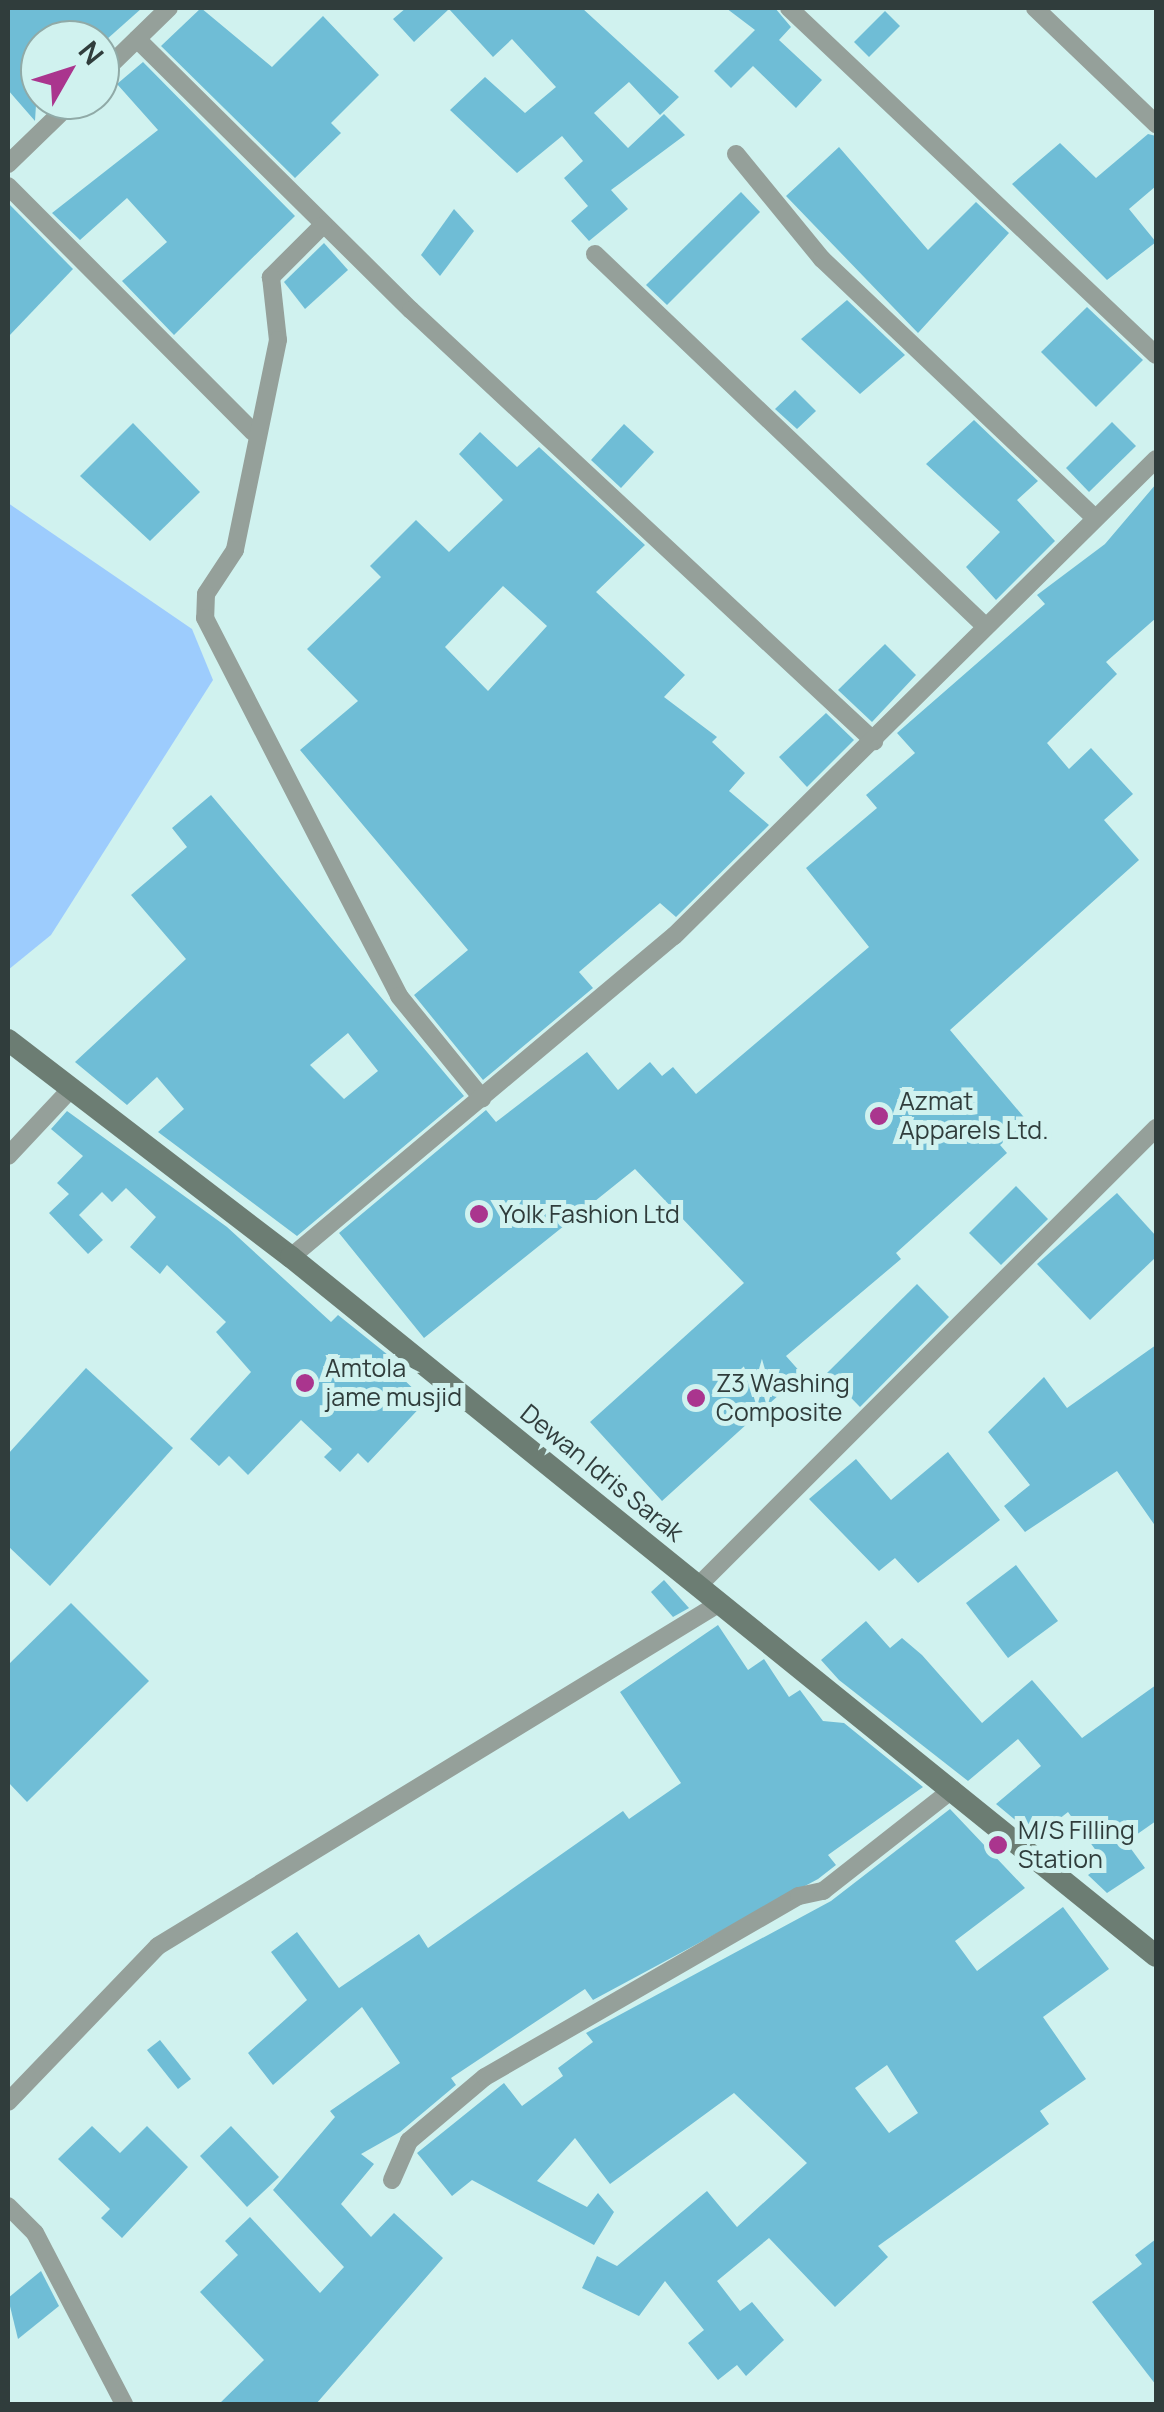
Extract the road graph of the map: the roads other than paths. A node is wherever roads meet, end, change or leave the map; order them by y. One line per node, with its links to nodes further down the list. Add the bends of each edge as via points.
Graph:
1 (169, 8): 4 (street)
2 (789, 8): 13 (street)
3 (1036, 8): 7 (street)
4 (137, 39): 5 (street); 11 (street)
5 (120, 56)
6 (53, 120): 9 (street)
7 (1156, 124)
8 (736, 154): 16 (street, via 822,259)
9 (8, 164)
10 (8, 186): 14 (street)
11 (324, 225): 14 (street, via 271,277 278,340); 18 (street)
12 (595, 254): 17 (street)
13 (1156, 355)
14 (252, 432): 21 (street, via 236,550 206,594 204,618 399,996)
15 (1156, 459): 16 (street)
16 (1093, 516): 17 (street)
17 (986, 626): 18 (street)
18 (874, 741): 21 (street, via 674,936)
19 (8, 1040): 20 (main road, Dewan Idris Sarak)
20 (72, 1089): 23 (street); 24 (main road, Dewan Idris Sarak)
21 (482, 1098): 24 (street)
22 (1156, 1128): 25 (street)
23 (8, 1156)
24 (291, 1257): 25 (main road, Dewan Idris Sarak)
25 (698, 1586): 26 (main road, Dewan Idris Sarak)
26 (720, 1603): 27 (main road, Dewan Idris Sarak); 29 (street, via 174,1935)
27 (954, 1789): 28 (main road, Dewan Idris Sarak); 30 (street, via 823,1891 799,1896 485,2077 409,2142)
28 (1156, 1956)
29 (8, 2102)
30 (392, 2180)
31 (8, 2206): 32 (street, via 35,2232)
32 (124, 2404)

